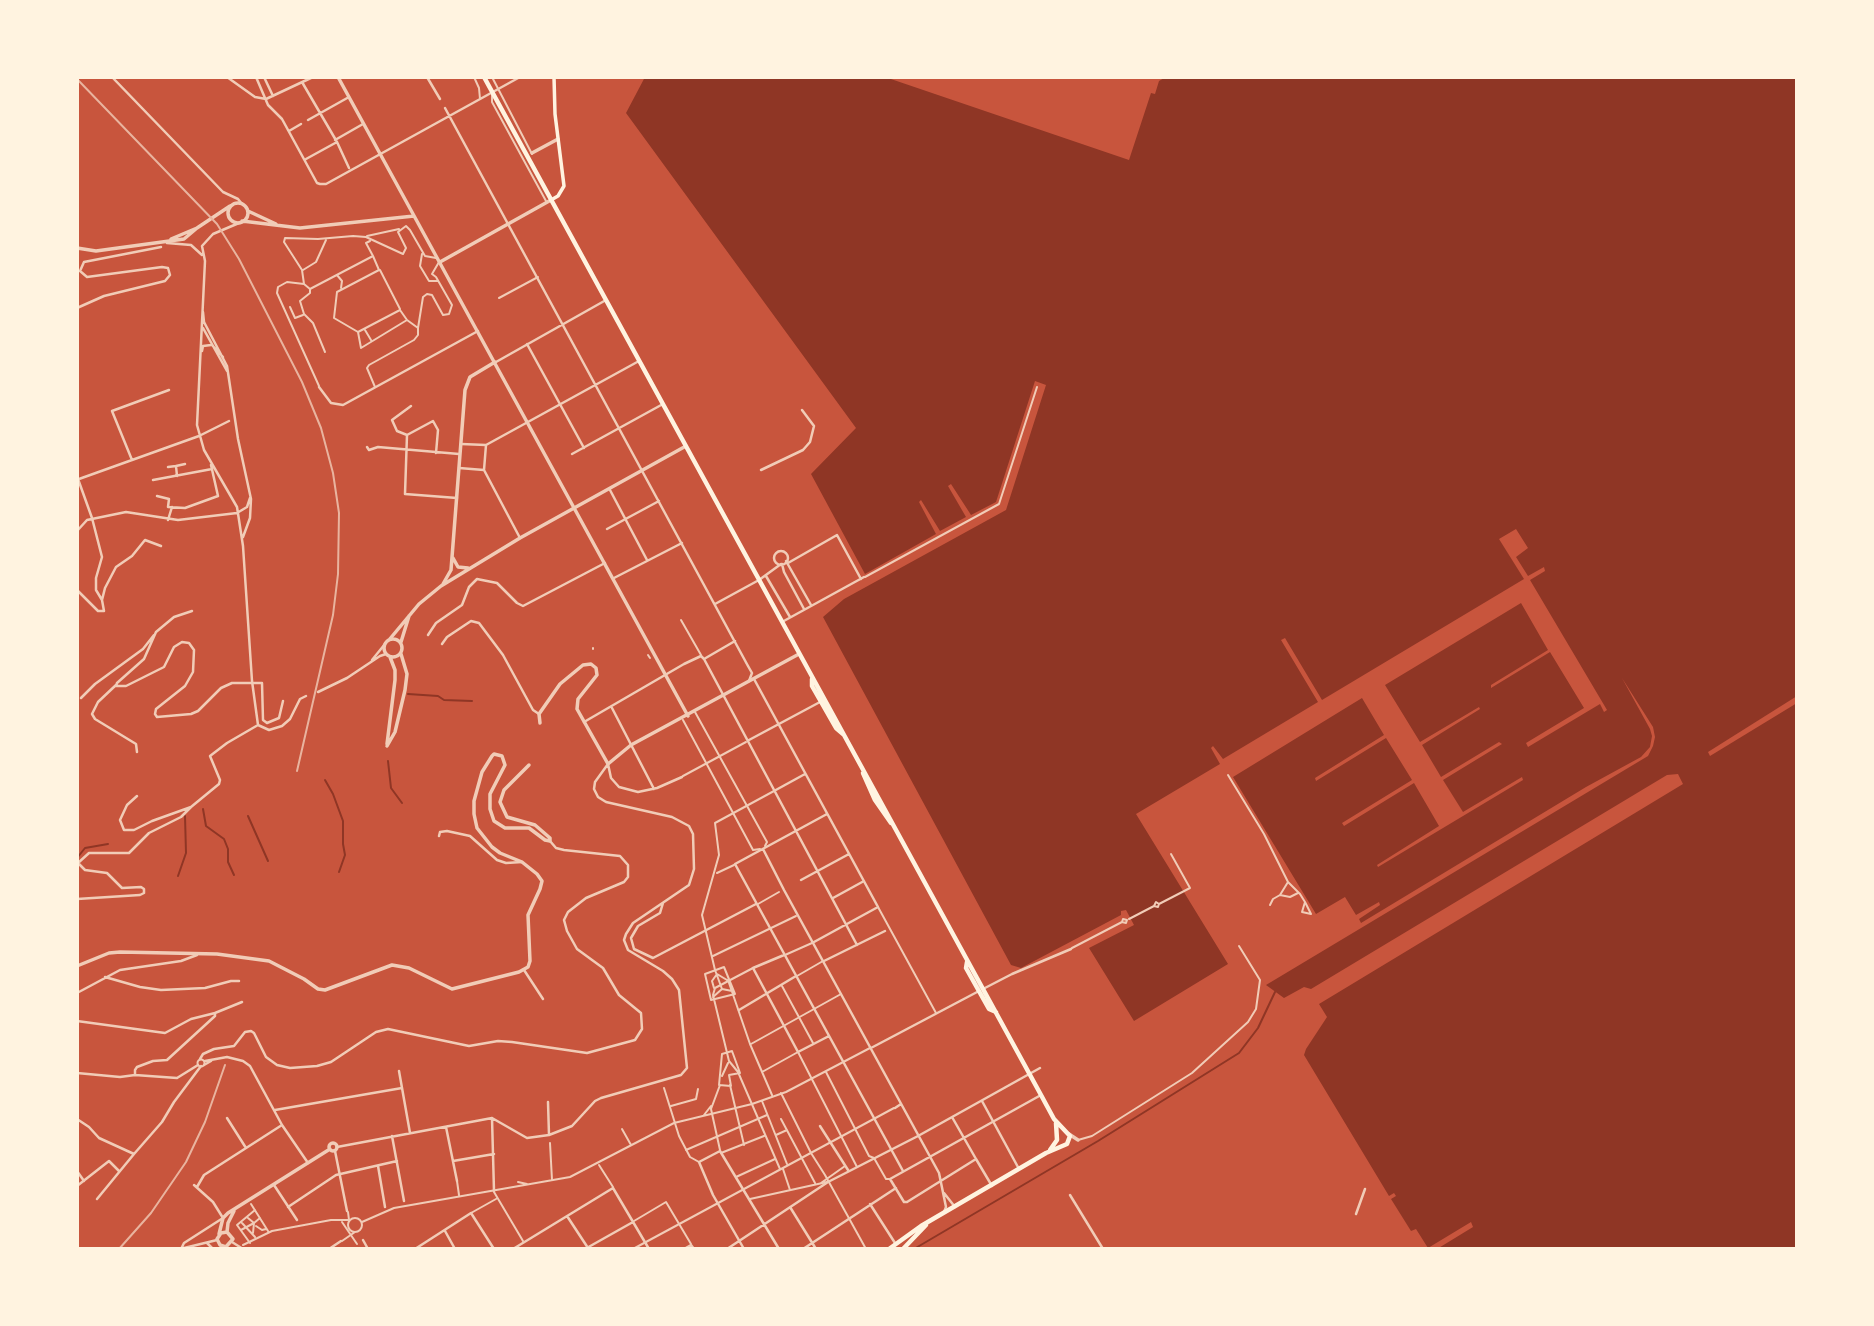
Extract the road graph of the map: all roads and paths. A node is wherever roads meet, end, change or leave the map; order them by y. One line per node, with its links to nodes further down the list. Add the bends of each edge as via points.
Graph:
1 (227, 77): 18 (street, via 255,97)
2 (256, 77): 18 (street)
3 (264, 77): 16 (street)
4 (299, 77): 14 (street)
5 (313, 77): 14 (street)
6 (338, 77): 17 (street)
7 (427, 77): 19 (street)
8 (474, 77): 20 (street)
9 (484, 77): 15 (main road)
10 (492, 77): 15 (street)
11 (520, 77): 15 (street)
12 (554, 77): 28 (main road)
13 (114, 78): 36 (street, via 223,192)
14 (302, 82): 16 (street); 22 (street)
15 (495, 92): 20 (street); 31 (street); 33 (main road); 35 (street, via 492,102)
16 (274, 97): 18 (street)
17 (349, 97): 22 (street); 26 (street)
18 (266, 99): 27 (street)
19 (440, 99)
20 (480, 100): 23 (street)
21 (445, 108): 23 (street)
22 (320, 114): 24 (street); 29 (street)
23 (449, 116): 30 (street); 43 (street)
24 (308, 120)
25 (301, 124): 27 (street)
26 (364, 124): 29 (street); 30 (street)
27 (288, 131): 32 (street)
28 (558, 139): 31 (street); 35 (main road, via 564,186 558,197)
29 (336, 141): 32 (street); 34 (street)
30 (380, 153): 34 (street); 40 (street)
31 (532, 153): 33 (street)
32 (305, 160): 34 (street, via 317,183 326,184)
33 (530, 161): 35 (main road)
34 (350, 169)
35 (549, 201): 43 (street); 68 (main road)
36 (242, 204): 37 (street); 38 (street)
37 (230, 206): 39 (street); 41 (street)
38 (247, 211): 42 (street); 44 (street)
39 (228, 216): 41 (street); 42 (street)
40 (414, 216): 44 (street); 55 (street)
41 (215, 218): 46 (street)
42 (241, 222): 44 (street); 57 (street, via 205,241)
43 (509, 224): 55 (street); 62 (street)
44 (281, 227)
45 (400, 228): 47 (street); 49 (street, via 406,248 403,254); 53 (street, via 410,230)
46 (195, 229): 50 (street); 51 (street)
47 (366, 237): 48 (street); 49 (street)
48 (327, 239): 59 (street, via 316,262); 59 (street, via 285,238)
49 (373, 241): 54 (street, via 366,243)
50 (184, 242): 51 (street); 57 (street, via 195,247)
51 (163, 244): 52 (street, via 96,251); 58 (street)
52 (78, 248)
53 (422, 253): 55 (street); 63 (street, via 420,267 429,281)
54 (373, 257): 60 (street); 61 (street)
55 (439, 260): 63 (street, via 431,272); 79 (street)
56 (77, 261): 58 (street)
57 (205, 261): 71 (street)
58 (82, 263): 70 (street, via 80,271 87,277 162,267 168,268 170,275 165,281 104,296)
59 (302, 270): 64 (street)
60 (379, 270): 66 (street); 72 (street)
61 (336, 275): 65 (street); 66 (street, via 342,281)
62 (538, 277): 67 (street); 75 (street)
63 (438, 281): 78 (street, via 452,305 449,314 443,315 427,294)
64 (304, 284): 65 (street); 91 (street, via 288,282 278,287 277,293)
65 (310, 289): 73 (street, via 299,301)
66 (341, 290): 80 (street, via 334,318)
67 (499, 298)
68 (606, 300): 75 (street); 87 (main road)
69 (290, 307): 73 (street, via 295,318)
70 (77, 308)
71 (202, 310): 76 (street); 86 (street)
72 (400, 310): 74 (street); 77 (street)
73 (304, 314): 84 (street, via 313,323)
74 (407, 320): 78 (street); 81 (street)
75 (563, 324): 82 (street); 90 (street)
76 (202, 326): 83 (street); 85 (street)
77 (365, 329): 80 (street); 81 (street)
78 (419, 329): 93 (street, via 414,340 367,368)
79 (478, 331): 88 (street); 93 (street)
80 (358, 332): 81 (street, via 361,348)
81 (372, 341)
82 (527, 344): 88 (street); 95 (street)
83 (211, 345): 85 (street, via 203,346); 86 (street); 89 (street)
84 (325, 352)
85 (200, 354): 103 (street)
86 (223, 357): 89 (street)
87 (639, 361): 90 (street); 96 (main road)
88 (496, 362): 100 (street); 106 (street, via 470,377)
89 (227, 371): 136 (street)
90 (596, 385): 95 (street); 101 (street)
91 (319, 387): 93 (street, via 331,403 340,406)
92 (1037, 387): 159 (street, via 1001,502)
93 (375, 388)
94 (169, 390): 121 (street, via 112,411)
95 (560, 404): 100 (street); 114 (street)
96 (663, 404): 101 (street); 109 (main road)
97 (411, 406): 102 (street, via 392,420 397,431)
98 (802, 411): 110 (street, via 814,426)
99 (229, 421): 103 (street)
100 (528, 422): 108 (street); 141 (street)
101 (619, 428): 114 (street); 130 (street)
102 (407, 435): 115 (street); 117 (street, via 433,421 438,430)
103 (199, 436): 121 (street); 122 (street)
104 (479, 439): 107 (street)
105 (377, 440): 112 (street)
106 (461, 444): 107 (street); 118 (street)
107 (478, 444): 108 (street)
108 (486, 445): 128 (street)
109 (686, 446): 130 (street); 168 (main road)
110 (806, 446): 113 (street); 120 (street)
111 (367, 447): 112 (street)
112 (378, 447): 115 (street)
113 (799, 447)
114 (584, 448): 119 (street)
115 (408, 451): 117 (street); 137 (street, via 405,494)
116 (787, 451): 120 (street)
117 (436, 453): 118 (street)
118 (460, 454): 126 (street)
119 (572, 454)
120 (791, 456): 129 (street)
121 (132, 460): 132 (street)
122 (211, 462): 127 (street); 139 (street)
123 (185, 464): 124 (street)
124 (176, 466): 125 (street); 131 (street)
125 (168, 467)
126 (459, 468): 128 (street); 137 (street)
127 (212, 469): 131 (street); 140 (street, via 218,496 185,508)
128 (484, 470): 153 (street)
129 (761, 470)
130 (642, 471): 134 (street); 138 (street)
131 (177, 475): 133 (street)
132 (78, 479): 146 (street)
133 (153, 480)
134 (610, 490): 141 (street); 147 (street)
135 (158, 496): 140 (street, via 169,499 168,507)
136 (250, 497): 142 (street); 145 (street)
137 (457, 498): 158 (street)
138 (659, 500): 147 (street); 155 (street)
139 (235, 502): 143 (street); 144 (street)
140 (172, 507): 148 (street)
141 (576, 508): 153 (street); 162 (street)
142 (243, 510): 143 (street); 145 (street)
143 (237, 513): 144 (street); 149 (street)
144 (222, 516): 148 (street); 149 (street)
145 (250, 516): 150 (street)
146 (92, 518): 148 (street, via 126,512); 152 (street); 171 (street, via 102,557 96,578)
147 (626, 519): 151 (street); 160 (street)
148 (169, 520)
149 (238, 521): 150 (street); 154 (street)
150 (247, 522): 154 (street)
151 (607, 529)
152 (77, 531)
153 (520, 538): 164 (street)
154 (242, 540): 194 (street)
155 (682, 543): 160 (street); 172 (street)
156 (162, 546): 171 (street, via 145,540 116,567)
157 (897, 554): 159 (street)
158 (452, 557): 164 (street, via 458,567); 169 (street, via 450,574)
159 (899, 558): 166 (street)
160 (647, 561): 167 (street)
161 (787, 562): 163 (street); 163 (street, via 786,553 778,552 774,559); 166 (street, via 837,536); 173 (street)
162 (606, 563): 167 (street); 181 (street, via 523,606 497,583 477,579 462,605 436,623)
163 (781, 564): 165 (street); 174 (street)
164 (470, 568): 169 (street)
165 (766, 576): 168 (street); 177 (street)
166 (862, 578): 173 (street)
167 (614, 579): 192 (street)
168 (759, 580): 172 (street); 179 (main road)
169 (441, 586): 176 (street)
170 (77, 590): 171 (street, via 98,611 104,611)
171 (102, 600)
172 (715, 604): 183 (street)
173 (811, 605): 174 (street)
174 (804, 609): 177 (street)
175 (192, 611): 180 (street, via 174,617)
176 (410, 614): 182 (street); 184 (street)
177 (790, 617): 179 (street)
178 (681, 620): 190 (street)
179 (782, 622): 188 (main road)
180 (156, 632): 196 (street, via 141,663); 200 (street, via 143,649)
181 (428, 635)
182 (389, 640): 184 (street); 185 (street)
183 (735, 641): 190 (street); 195 (street, via 752,673)
184 (400, 642): 187 (street)
185 (385, 644): 189 (street); 191 (street)
186 (442, 644): 206 (street, via 471,621 479,623)
187 (401, 653): 189 (street); 189 (street, via 407,674 405,690 387,746 395,680)
188 (799, 654): 193 (main road); 195 (street)
189 (388, 656): 191 (street)
190 (703, 657): 192 (street); 199 (street)
191 (369, 662): 197 (street)
192 (667, 676): 203 (street); 207 (street)
193 (812, 678): 202 (main road); 204 (main road)
194 (252, 681): 196 (street, via 226,684 191,714 155,716 156,709 185,686 193,671 194,650 183,642 174,646 164,667 126,685); 201 (street, via 262,682 263,720 267,723 279,718); 212 (street)
195 (751, 681): 199 (street); 211 (street)
196 (116, 685): 216 (street, via 92,714 136,744)
197 (318, 692)
198 (306, 696): 212 (street, via 282,726 269,730)
199 (724, 696): 205 (street); 214 (street)
200 (81, 698)
201 (283, 701)
202 (821, 701): 204 (street); 211 (street); 213 (main road, via 835,728)
203 (611, 706): 209 (street); 215 (street)
204 (829, 706): 213 (main road)
205 (695, 712): 207 (street); 217 (street)
206 (539, 714): 209 (street, via 568,677 591,664 597,675 577,703); 210 (street)
207 (688, 716): 208 (street)
208 (682, 719): 215 (street); 219 (street)
209 (584, 722): 218 (street)
210 (540, 723)
211 (778, 724): 214 (street); 221 (street)
212 (258, 725): 228 (street, via 210,756 219,784)
213 (845, 735): 280 (main road)
214 (748, 741): 217 (street); 225 (street)
215 (631, 746): 218 (street); 224 (street)
216 (137, 752)
217 (720, 757): 219 (street); 227 (street)
218 (608, 764): 224 (street, via 619,787 638,792); 250 (street, via 595,782 598,797 671,817 692,831 692,877 684,890)
219 (706, 764): 223 (street); 229 (street)
220 (529, 765): 233 (street, via 504,790 500,802 507,817 535,825)
221 (805, 774): 225 (street); 230 (street)
222 (1228, 775): 243 (street)
223 (682, 776): 224 (street)
224 (654, 789)
225 (774, 790): 227 (street); 231 (street)
226 (137, 796): 228 (street, via 120,820 124,830)
227 (747, 806): 229 (street); 234 (street, via 767,842)
228 (191, 807): 247 (street, via 149,833 129,853 89,853 78,863 85,870 107,873 122,888 141,887 144,893)
229 (733, 813): 234 (street, via 752,850); 240 (street, via 715,823)
230 (827, 814): 231 (street); 235 (street)
231 (796, 831): 234 (street); 239 (street)
232 (439, 836): 237 (street, via 447,831 470,836 497,860)
233 (550, 841): 237 (street, via 529,828 505,828 494,821 490,794 505,765 502,756 494,754 476,789 475,821 495,850); 301 (street, via 556,848 620,856 628,865 624,882 586,898 564,920 577,949 603,968 619,995 641,1013 637,1039 587,1054 498,1041 469,1046 388,1029 331,1062 290,1068 269,1060 251,1031 234,1046 214,1049)
234 (763, 849): 238 (street); 254 (street)
235 (849, 854): 239 (street); 242 (street)
236 (1171, 855): 263 (street, via 1190,887)
237 (522, 862): 270 (street, via 542,881 528,910 531,955)
238 (735, 864): 240 (street); 251 (street)
239 (817, 871): 241 (street); 248 (street)
240 (716, 873): 258 (street, via 702,915)
241 (801, 880)
242 (864, 881): 248 (street); 253 (street)
243 (1287, 882): 245 (street); 246 (street)
244 (779, 892): 251 (street)
245 (1299, 892): 246 (street, via 1290,897); 249 (street)
246 (1280, 895): 252 (street)
247 (77, 898)
248 (832, 898): 255 (street)
249 (1305, 902)
250 (663, 903): 258 (street, via 660,913 634,932 634,948 653,958); 355 (street, via 633,923 624,940 628,950 663,971 679,990 687,1068 681,1075 601,1098 572,1126)
251 (757, 904): 257 (street); 258 (street)
252 (1270, 905)
253 (878, 907): 255 (street); 256 (street)
254 (798, 915): 257 (street); 260 (street)
255 (846, 926): 260 (street); 261 (street)
256 (890, 928): 259 (street); 290 (street)
257 (770, 929): 265 (street); 266 (street)
258 (705, 931): 266 (street)
259 (885, 931): 261 (street)
260 (813, 943): 265 (street); 267 (street)
261 (857, 945): 267 (street)
262 (1240, 946): 364 (street, via 1260,980 1256,1009 1248,1022 1192,1073 1092,1136)
263 (1071, 948): 280 (street)
264 (197, 955): 268 (street, via 109,953); 270 (street, via 260,958 325,990 392,965 409,968 452,989); 273 (street)
265 (784, 955): 269 (street); 272 (street)
266 (712, 957): 271 (street)
267 (824, 961): 272 (street); 284 (street)
268 (77, 966)
269 (752, 968): 274 (street); 283 (street)
270 (524, 970): 286 (street)
271 (716, 972): 274 (street); 274 (street, via 724,967); 276 (street); 278 (street); 285 (street, via 705,974)
272 (796, 976): 277 (street); 288 (street)
273 (105, 977): 275 (street, via 161,990); 281 (street)
274 (728, 979): 276 (street); 282 (street)
275 (239, 981)
276 (721, 984): 278 (street); 279 (street)
277 (781, 985): 283 (street); 292 (street)
278 (715, 989): 285 (street)
279 (722, 989): 282 (street); 285 (street)
280 (981, 990): 290 (street); 312 (main road)
281 (77, 993)
282 (733, 993): 285 (street); 289 (street)
283 (766, 994): 289 (street); 294 (street)
284 (842, 994): 288 (street); 298 (street)
285 (713, 998): 299 (street)
286 (543, 999)
287 (242, 1002): 291 (street)
288 (815, 1009): 292 (street); 295 (street)
289 (739, 1010): 296 (street)
290 (937, 1013): 298 (street)
291 (215, 1014): 293 (street, via 191,1019 165,1033); 313 (street, via 167,1060 136,1067)
292 (799, 1018): 294 (street); 297 (street)
293 (77, 1021)
294 (785, 1027): 296 (street); 300 (street)
295 (829, 1035): 297 (street); 303 (street)
296 (750, 1044): 308 (street)
297 (813, 1044): 300 (street)
298 (871, 1048): 303 (street); 328 (street)
299 (727, 1052): 302 (street); 311 (street, via 732,1051); 315 (street, via 722,1054)
300 (798, 1052): 308 (street); 314 (street)
301 (200, 1059): 304 (street); 304 (street)
302 (729, 1060): 307 (street); 311 (street)
303 (844, 1063): 309 (street); 339 (street)
304 (202, 1064): 313 (street, via 177,1078); 332 (street, via 227,1057 247,1063); 377 (street)
305 (1040, 1068): 312 (street)
306 (399, 1072): 317 (street)
307 (724, 1072): 315 (street); 316 (street)
308 (762, 1072): 322 (street)
309 (827, 1072): 314 (street); 352 (street)
310 (77, 1073): 313 (street)
311 (739, 1073): 316 (street, via 729,1075); 327 (street)
312 (1029, 1073): 321 (main road); 323 (street)
313 (135, 1074)
314 (812, 1079): 320 (street); 361 (street)
315 (720, 1086): 316 (street); 326 (street)
316 (731, 1086): 330 (street)
317 (402, 1088): 332 (street); 353 (street)
318 (664, 1088): 329 (street)
319 (698, 1089): 329 (street, via 696,1099)
320 (781, 1093): 322 (street); 378 (street)
321 (1041, 1095): 343 (main road); 344 (street)
322 (773, 1096): 324 (street)
323 (981, 1100): 336 (street); 344 (street)
324 (761, 1101): 327 (street); 334 (street)
325 (548, 1102): 355 (street)
326 (712, 1104): 333 (street); 335 (street)
327 (752, 1104): 330 (street); 341 (street)
328 (901, 1104): 331 (street); 360 (street)
329 (670, 1107): 345 (street)
330 (734, 1108): 333 (street); 349 (street)
331 (895, 1108): 339 (street)
332 (273, 1110): 346 (street)
333 (712, 1114): 335 (street); 358 (street)
334 (767, 1115): 341 (street); 356 (street)
335 (703, 1116): 345 (street)
336 (952, 1117): 360 (street); 363 (street)
337 (227, 1118): 373 (street)
338 (492, 1118): 348 (street); 355 (street, via 527,1138); 380 (street)
339 (875, 1118): 352 (street); 375 (street)
340 (77, 1119): 377 (street, via 99,1138)
341 (758, 1119): 349 (street); 359 (street)
342 (781, 1119): 351 (street)
343 (1054, 1119): 354 (main road); 362 (main road)
344 (993, 1121): 363 (street); 396 (street)
345 (674, 1123): 372 (street); 374 (street)
346 (282, 1125): 373 (street); 388 (street)
347 (820, 1126): 366 (street)
348 (446, 1127): 353 (street); 387 (street)
349 (740, 1127): 358 (street); 370 (street)
350 (622, 1129): 372 (street)
351 (787, 1130): 356 (street); 382 (street)
352 (855, 1130): 361 (street); 383 (street)
353 (410, 1133): 357 (street)
354 (1067, 1133): 362 (main road); 364 (street); 369 (main road)
355 (549, 1135)
356 (775, 1135): 392 (street)
357 (392, 1136): 371 (street); 386 (street)
358 (718, 1136): 374 (street); 376 (street)
359 (765, 1136): 370 (street); 384 (street)
360 (918, 1136): 375 (street); 381 (street)
361 (842, 1137): 366 (street); 394 (street)
362 (1057, 1137): 369 (main road); 379 (main road)
363 (964, 1138): 381 (street); 385 (street)
364 (1078, 1140): 369 (street)
365 (631, 1141): 372 (street)
366 (830, 1142): 378 (street); 393 (street)
367 (550, 1143): 404 (street)
368 (627, 1143): 372 (street)
369 (1066, 1144): 379 (main road)
370 (744, 1145): 376 (street)
371 (334, 1146): 388 (street); 401 (street)
372 (631, 1146): 390 (street)
373 (246, 1148): 445 (street, via 204,1175 196,1186)
374 (686, 1150): 389 (street)
375 (891, 1150): 383 (street); 400 (street)
376 (721, 1152): 389 (street); 402 (street)
377 (136, 1153): 398 (street)
378 (811, 1153): 382 (street); 405 (street)
379 (1046, 1153): 396 (main road)
380 (494, 1154): 387 (street); 421 (street)
381 (930, 1156): 400 (street); 408 (street)
382 (802, 1158): 392 (street); 412 (street)
383 (874, 1158): 394 (street); 403 (street)
384 (775, 1159): 395 (street); 402 (street)
385 (976, 1159): 408 (street); 414 (street)
386 (397, 1161): 391 (street); 427 (street)
387 (453, 1161): 407 (street)
388 (308, 1163): 411 (street)
389 (699, 1163): 429 (street)
390 (599, 1164): 404 (street); 415 (street)
391 (378, 1165): 401 (street); 435 (street)
392 (788, 1166): 395 (street)
393 (846, 1166): 399 (street); 405 (street)
394 (857, 1167): 399 (street)
395 (782, 1169): 418 (street); 419 (street)
396 (1019, 1169): 414 (main road)
397 (77, 1171): 406 (street)
398 (119, 1171): 406 (street, via 109,1161); 424 (street)
399 (849, 1171): 405 (street)
400 (902, 1171): 403 (street)
401 (339, 1174): 432 (street); 438 (street)
402 (735, 1177): 418 (street)
403 (890, 1179): 416 (street)
404 (552, 1180): 410 (street)
405 (827, 1180): 412 (street); 433 (street); 447 (street)
406 (84, 1181): 413 (street)
407 (457, 1181): 423 (street)
408 (939, 1182): 416 (street, via 907,1202); 420 (street)
409 (516, 1184): 410 (street); 410 (street); 421 (street)
410 (532, 1184)
411 (274, 1185): 432 (street); 436 (street)
412 (816, 1185): 419 (street)
413 (77, 1186)
414 (992, 1186): 434 (main road)
415 (613, 1188): 444 (street); 453 (street)
416 (896, 1188): 430 (street)
417 (1365, 1189): 442 (street)
418 (743, 1190): 426 (street); 429 (street)
419 (790, 1190): 426 (street)
420 (942, 1190): 434 (street); 441 (street)
421 (494, 1191): 423 (street); 425 (street)
422 (1070, 1195): 507 (street)
423 (460, 1196): 431 (street)
424 (97, 1199)
425 (496, 1199): 439 (street); 476 (street)
426 (748, 1199): 456 (street)
427 (404, 1200): 431 (street)
428 (251, 1204): 437 (street)
429 (718, 1204): 454 (street); 473 (street)
430 (870, 1204): 447 (street); 482 (street)
431 (406, 1206): 435 (street)
432 (288, 1207): 448 (street)
433 (790, 1207): 456 (street); 479 (street)
434 (956, 1207): 441 (main road)
435 (385, 1209): 452 (street)
436 (235, 1210): 445 (street); 464 (street)
437 (255, 1210): 440 (street); 443 (street)
438 (347, 1211): 450 (street)
439 (471, 1213): 462 (street); 493 (street)
440 (258, 1214): 443 (street); 446 (street)
441 (944, 1214): 458 (main road)
442 (1356, 1214)
443 (249, 1216): 451 (street); 455 (street)
444 (567, 1216): 476 (street); 495 (street)
445 (223, 1218): 467 (street); 487 (street)
446 (260, 1218): 455 (street); 463 (street)
447 (847, 1219): 479 (street); 504 (street)
448 (297, 1220): 457 (street)
449 (341, 1220): 450 (street); 457 (street); 460 (street)
450 (349, 1220): 452 (street); 460 (street)
451 (241, 1222): 459 (street); 461 (street, via 237,1225)
452 (362, 1222): 466 (street)
453 (633, 1222): 454 (street, via 666,1202); 477 (street); 495 (street)
454 (680, 1223): 477 (street); 485 (street)
455 (254, 1224): 459 (street); 463 (street); 465 (street)
456 (764, 1224): 473 (street); 501 (street)
457 (300, 1225): 463 (street)
458 (926, 1225): 482 (main road); 506 (main road)
459 (247, 1227): 461 (street); 465 (street)
460 (347, 1228): 466 (street); 469 (street)
461 (241, 1230): 475 (street)
462 (444, 1230): 491 (street); 492 (street)
463 (268, 1231): 468 (street)
464 (227, 1232): 467 (street); 474 (street)
465 (253, 1232): 468 (street); 470 (street)
466 (356, 1232): 469 (street); 471 (street)
467 (219, 1234): 481 (street)
468 (263, 1235): 470 (street)
469 (351, 1235): 472 (street); 480 (street)
470 (255, 1238): 475 (street)
471 (362, 1238): 490 (street)
472 (341, 1241): 489 (street)
473 (740, 1241): 499 (street); 500 (street)
474 (232, 1242): 483 (street); 486 (street)
475 (249, 1242): 483 (street)
476 (523, 1242): 484 (street); 494 (street)
477 (645, 1242): 496 (street); 497 (street)
478 (207, 1243): 481 (street); 487 (street); 488 (street)
479 (812, 1243): 502 (street); 503 (street)
480 (357, 1244)
481 (218, 1245): 486 (street)
482 (896, 1245): 505 (main road)
483 (243, 1247)
484 (526, 1247)
485 (693, 1247): 498 (street)
486 (225, 1248)
487 (181, 1249)
488 (213, 1249)
489 (328, 1249)
490 (368, 1249)
491 (415, 1249)
492 (456, 1249)
493 (494, 1249)
494 (513, 1249)
495 (587, 1249)
496 (633, 1249)
497 (649, 1249)
498 (684, 1249)
499 (727, 1249)
500 (744, 1249)
501 (779, 1249)
502 (803, 1249)
503 (816, 1249)
504 (866, 1249)
505 (889, 1249)
506 (903, 1249)
507 (1103, 1249)

